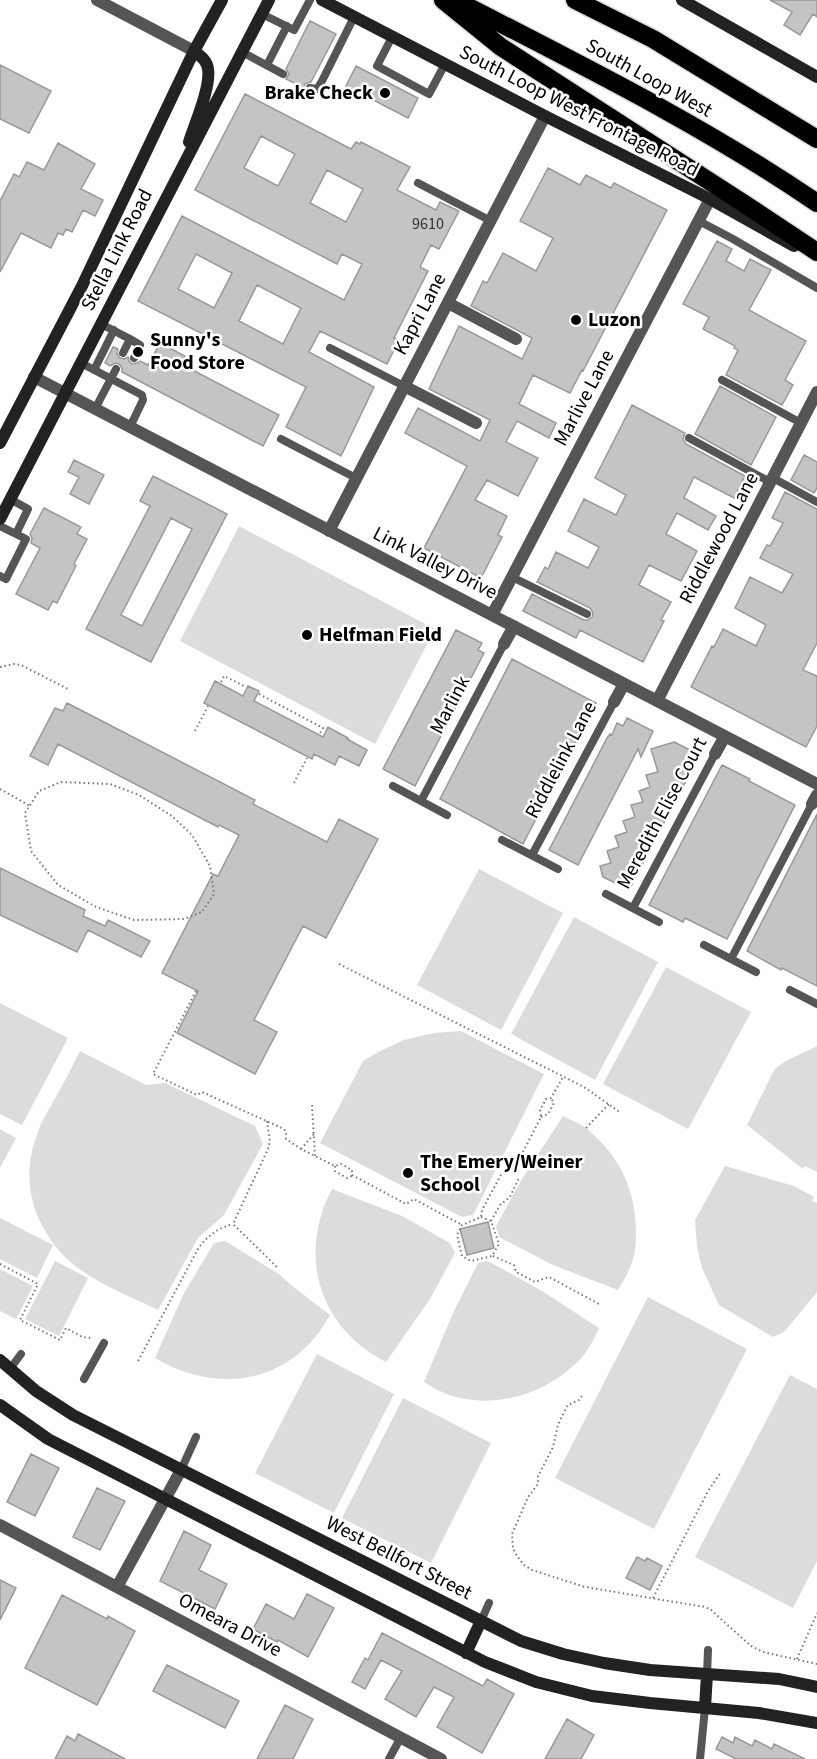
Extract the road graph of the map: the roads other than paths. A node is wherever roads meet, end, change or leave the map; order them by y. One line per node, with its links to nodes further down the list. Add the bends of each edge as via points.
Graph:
1 (97, 0): 15 (street)
2 (222, 0): 15 (main road, Stella Link Road)
3 (269, 0): 11 (main road, Stella Link Road)
4 (310, 0): 13 (lane, via 294,30)
5 (322, 0): 12 (main road, South Loop West Frontage Road)
6 (334, 0): 12 (main road)
7 (443, 0): 30 (highway, via 501,47)
8 (455, 0): 27 (highway, South Loop West, via 628,89 774,173)
9 (575, 0): 23 (highway, South Loop West, via 652,39)
10 (682, 0): 20 (main road)
11 (262, 14): 13 (lane); 16 (main road, Stella Link Road)
12 (349, 14): 14 (main road, South Loop West Frontage Road); 21 (lane, via 322,81 317,89)
13 (287, 27): 18 (lane)
14 (392, 37): 17 (main road, South Loop West Frontage Road); 17 (lane, via 377,66 429,94)
15 (194, 51): 24 (main road, via 208,67 208,78); 45 (main road, Stella Link Road)
16 (242, 52): 18 (lane); 24 (main road, Stella Link Road)
17 (445, 64): 22 (main road, South Loop West Frontage Road)
18 (267, 65): 19 (lane)
19 (283, 74)
20 (817, 77)
21 (310, 88)
22 (545, 116): 26 (main road, South Loop West Frontage Road); 28 (street, Kapri Lane)
23 (812, 135)
24 (177, 177): 34 (main road, Stella Link Road)
25 (418, 183): 28 (lane)
26 (710, 199): 29 (street, Marlive Lane); 31 (main road, South Loop West Frontage Road)
27 (817, 203)
28 (491, 221): 33 (street, Kapri Lane)
29 (699, 221): 32 (lane); 68 (street, Marlive Lane)
30 (817, 252)
31 (817, 259)
32 (817, 288)
33 (448, 303): 37 (street); 49 (street, Kapri Lane)
34 (101, 324): 35 (lane); 41 (main road, Stella Link Road)
35 (114, 330): 36 (lane); 43 (lane)
36 (130, 339): 39 (lane); 40 (lane, via 140,345)
37 (516, 339)
38 (330, 348): 49 (lane)
39 (123, 352)
40 (134, 358)
41 (81, 363): 43 (lane); 51 (main road, Stella Link Road)
42 (116, 369): 46 (lane)
43 (94, 370): 46 (lane)
44 (125, 374): 48 (lane)
45 (34, 377): 51 (street, Link Valley Drive); 58 (main road, Stella Link Road)
46 (111, 378): 48 (lane); 52 (lane)
47 (722, 380): 54 (lane)
48 (121, 384): 55 (lane, via 142,395)
49 (404, 386): 53 (street); 59 (street, Kapri Lane)
50 (817, 392): 54 (street, Riddlewood Lane)
51 (65, 393): 52 (street, Link Valley Drive); 61 (main road, Stella Link Road)
52 (95, 409): 55 (street, Link Valley Drive)
53 (476, 423)
54 (801, 423): 60 (street, Riddlewood Lane)
55 (130, 427): 65 (street, Link Valley Drive)
56 (689, 438): 60 (lane)
57 (281, 439): 59 (lane)
58 (0, 443)
59 (356, 478): 65 (street, Kapri Lane)
60 (771, 480): 62 (lane); 74 (street, Riddlewood Lane)
61 (10, 499): 63 (main road, Stella Link Road); 66 (lane, via 28,509)
62 (817, 502)
63 (0, 519)
64 (0, 526): 66 (lane)
65 (329, 531): 69 (street, Link Valley Drive)
66 (16, 534): 67 (lane, via 26,539 6,579)
67 (0, 576)
68 (512, 577): 69 (street, Marlive Lane); 70 (lane)
69 (492, 615): 71 (street, Link Valley Drive)
70 (587, 615)
71 (514, 626): 72 (street, Marlink); 73 (street, Link Valley Drive)
72 (504, 644): 81 (lane, Marlink)
73 (624, 684): 74 (street, Link Valley Drive); 75 (street, Riddlelink Lane)
74 (657, 701): 76 (street, Link Valley Drive)
75 (614, 702): 84 (lane, Riddlelink Lane)
76 (725, 736): 77 (street, Meredith Elise Court); 78 (street, Link Valley Drive)
77 (715, 754): 87 (lane, Meredith Elise Court)
78 (817, 784)
79 (393, 786): 81 (lane)
80 (815, 799): 90 (lane)
81 (421, 801): 82 (lane)
82 (447, 815)
83 (502, 840): 84 (lane)
84 (532, 855): 85 (lane)
85 (558, 869)
86 (606, 894): 87 (lane, Meredith Elise Court)
87 (633, 908): 88 (lane, Meredith Elise Court)
88 (659, 922)
89 (704, 945): 90 (lane)
90 (731, 959): 91 (lane)
91 (756, 972)
92 (790, 990): 93 (lane)
93 (817, 1004)
94 (104, 1343): 98 (lane)
95 (21, 1354): 97 (lane)
96 (0, 1360): 97 (main road, West Bellfort Street)
97 (10, 1369): 101 (main road, West Bellfort Street, via 73,1415)
98 (84, 1379)
99 (0, 1405): 102 (main road, via 48,1439)
100 (196, 1437): 101 (lane)
101 (181, 1470): 102 (street); 106 (main road, West Bellfort Street)
102 (165, 1498): 104 (street); 108 (main road)
103 (0, 1525): 104 (street, Omeara Drive)
104 (117, 1587): 113 (street, Omeara Drive)
105 (489, 1603): 106 (lane)
106 (481, 1622): 108 (main road); 109 (main road, West Bellfort Street, via 521,1641 563,1654 650,1670)
107 (708, 1650): 109 (lane)
108 (466, 1653): 111 (main road, via 536,1682 581,1693)
109 (707, 1674): 110 (main road, West Bellfort Street, via 779,1679); 111 (main road)
110 (817, 1687)
111 (705, 1708): 112 (main road); 116 (lane)
112 (817, 1723)
113 (401, 1737): 114 (lane); 115 (street, Omeara Drive)
114 (389, 1759)
115 (441, 1759)
116 (700, 1759)

